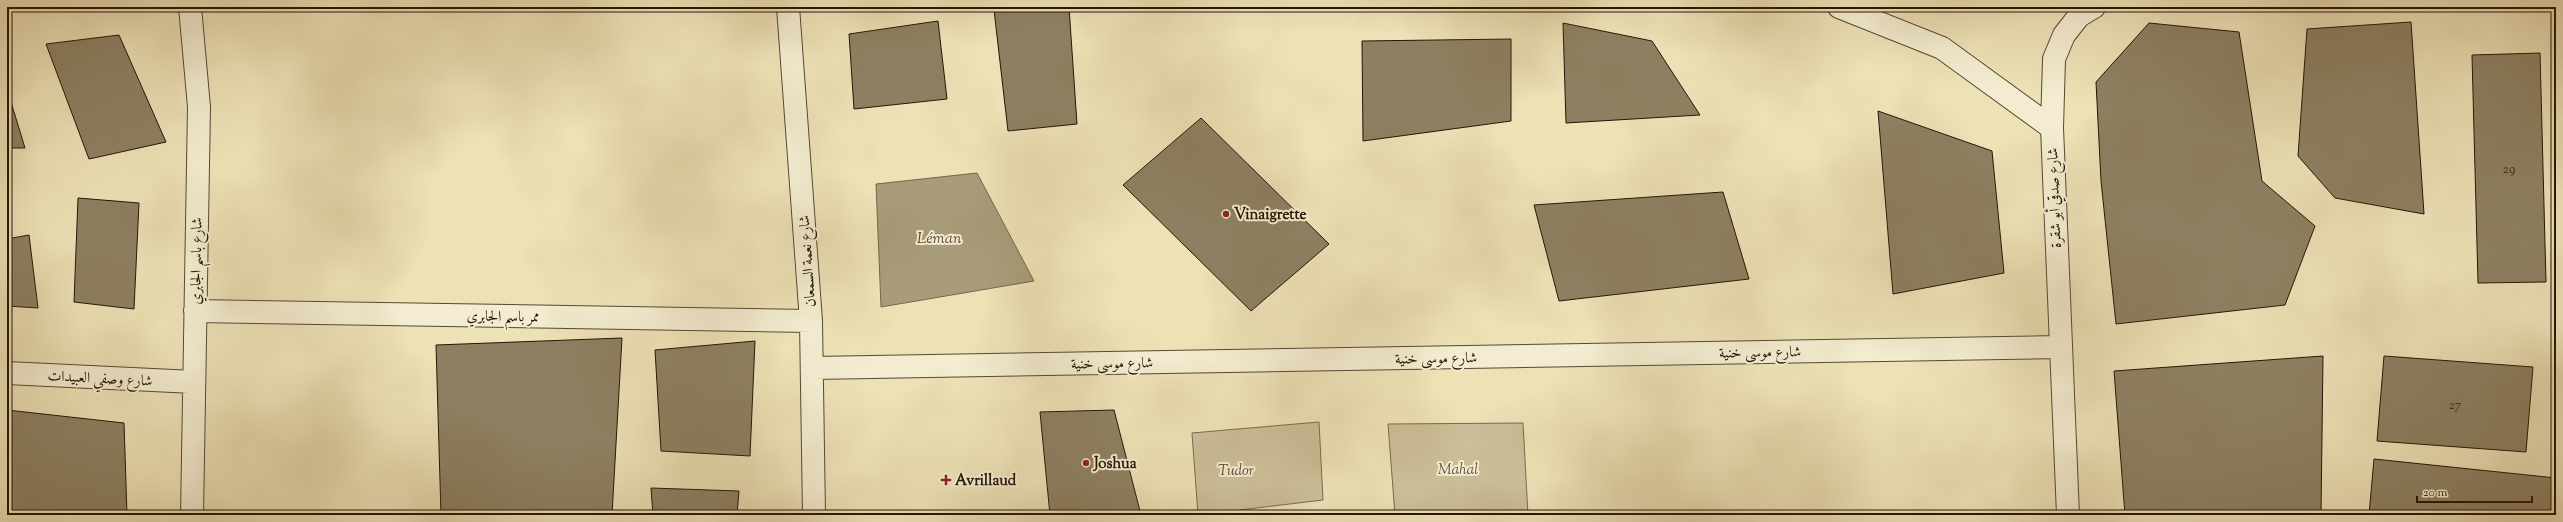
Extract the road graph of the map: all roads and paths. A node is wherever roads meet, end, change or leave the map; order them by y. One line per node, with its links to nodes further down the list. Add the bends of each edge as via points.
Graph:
1 (190, 7): 6 (street, شارع باسم الجابري, via 199,108)
2 (788, 7): 7 (street, شارع نعمة السمعان)
3 (1839, 7): 5 (street, شارع صدقي أبو شقرة, via 1942,48)
4 (2094, 7): 5 (street, via 2079,16 2064,35 2054,59)
5 (2052, 128): 8 (street, شارع صدقي أبو شقرة)
6 (195, 311): 7 (street, ممر باسم الجابري); 11 (street, شارع باسم الجابري)
7 (811, 321): 9 (street, شارع نعمة السمعان)
8 (2060, 347): 9 (street, شارع موسى خنية); 14 (street, شارع صدقي أبو شقرة)
9 (813, 368): 13 (street, شارع نعمة السمعان)
10 (7, 373): 11 (street, شارع وصفي العبيدات)
11 (194, 382): 12 (street, شارع باسم الجابري)
12 (192, 515)
13 (814, 515)
14 (2068, 515)

